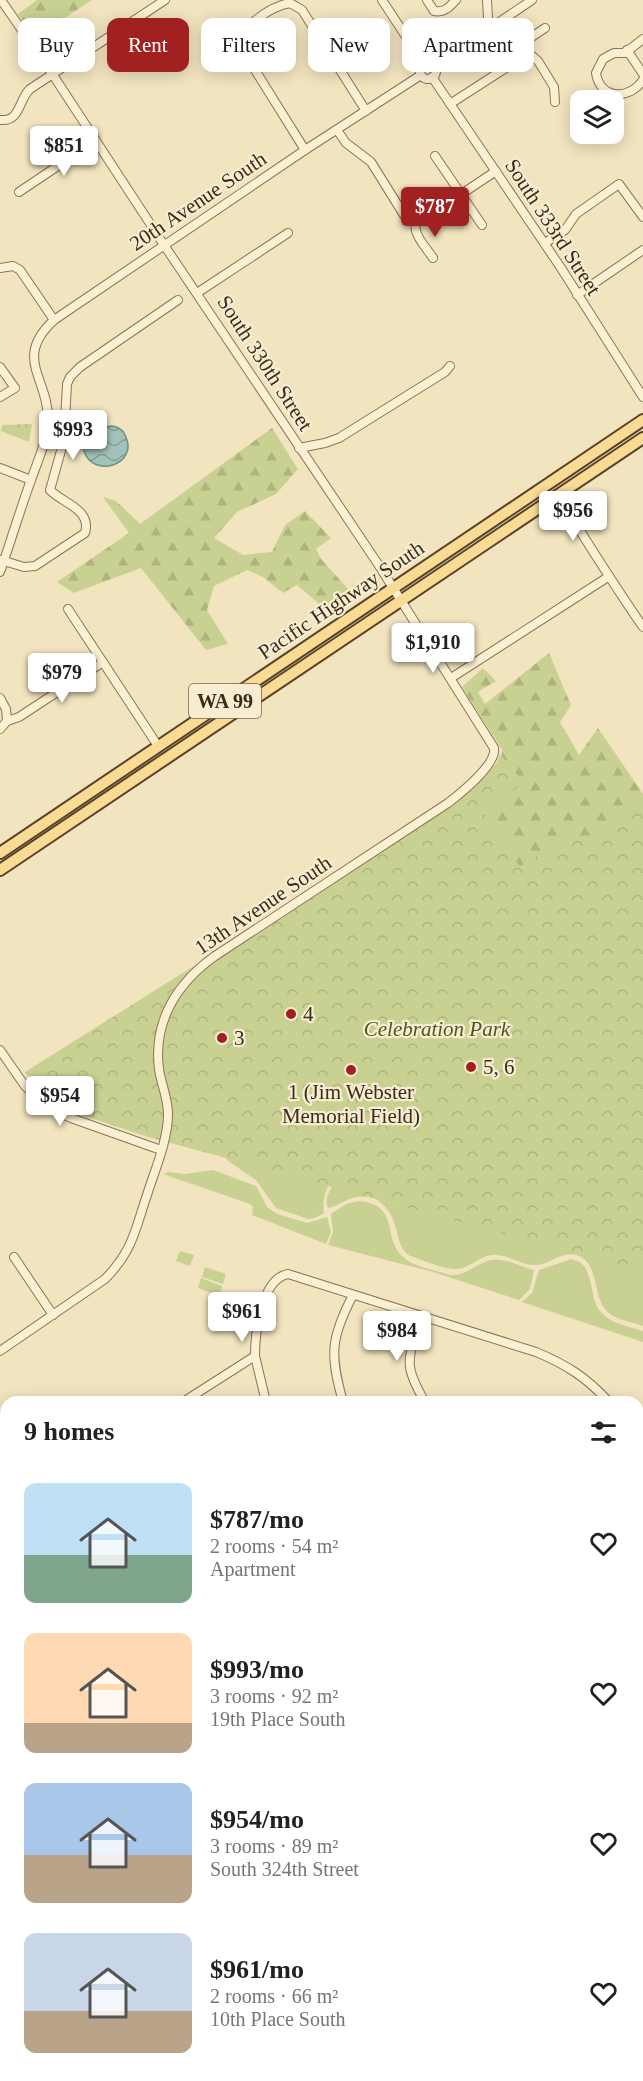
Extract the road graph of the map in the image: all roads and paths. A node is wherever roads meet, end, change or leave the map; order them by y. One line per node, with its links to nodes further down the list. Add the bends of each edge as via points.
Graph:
1 (1, 0): 20 (street, South 330th Street)
2 (165, 0): 20 (street)
3 (382, 0): 11 (street)
4 (427, 0): 5 (street, via 434,11 440,12)
5 (456, 0)
6 (487, 0): 8 (street)
7 (532, 0): 9 (street)
8 (488, 18)
9 (505, 18)
10 (545, 28): 12 (street)
11 (402, 31)
12 (534, 35)
13 (643, 39): 14 (street)
14 (627, 50): 19 (street); 23 (street, via 603,59 596,78 613,95 634,90)
15 (534, 59): 24 (street, via 555,90)
16 (421, 72): 21 (street)
17 (435, 72): 22 (street)
18 (500, 72): 25 (street)
19 (643, 74)
20 (53, 75): 27 (street, via 27,92 16,115); 29 (street, South 330th Street)
21 (422, 75): 22 (street); 26 (street, 20th Avenue South)
22 (432, 77): 25 (street, South 333rd Street)
23 (643, 80)
24 (555, 102)
25 (450, 104): 32 (street, South 333rd Street)
26 (366, 111): 28 (street, 20th Avenue South); 30 (street, via 306,15 294,4 276,8 240,38 241,50)
27 (0, 120)
28 (337, 130): 30 (street, 20th Avenue South); 36 (street, via 346,143 371,162 404,215)
29 (95, 141): 33 (street); 40 (street, South 330th Street)
30 (305, 150): 40 (street, 20th Avenue South)
31 (435, 156): 34 (street)
32 (496, 171): 34 (street); 39 (street, South 333rd Street)
33 (19, 192)
34 (461, 195): 36 (street); 37 (street)
35 (643, 217): 39 (street, via 619,184 576,214 565,230)
36 (416, 221): 42 (street, via 416,233)
37 (482, 225)
38 (288, 232): 44 (street)
39 (545, 243): 45 (street, South 333rd Street)
40 (164, 245): 44 (street, South 330th Street); 47 (street, 20th Avenue South)
41 (643, 250): 45 (street)
42 (433, 258)
43 (0, 268): 47 (street, via 18,268)
44 (197, 293): 58 (street, South 330th Street)
45 (577, 295): 51 (street, South 333rd Street)
46 (178, 300): 53 (street, via 73,374 67,384)
47 (54, 320): 52 (street, 20th Avenue South, via 41,336 34,366)
48 (450, 366): 58 (street, via 339,438)
49 (0, 367): 50 (street, via 15,388)
50 (0, 397)
51 (643, 397)
52 (48, 419): 53 (street); 61 (street)
53 (66, 420): 63 (street, via 61,457 50,490 75,507 86,523 86,531 34,566)
54 (643, 420): 57 (main road, Pacific Highway South / WA 99)
55 (643, 429): 60 (main road)
56 (643, 438): 60 (main road, Pacific Highway South / WA 99)
57 (607, 445): 62 (main road, via 586,467 557,487); 66 (main road, Pacific Highway South / WA 99)
58 (300, 448): 66 (street, South 330th Street)
59 (0, 468): 61 (street)
60 (596, 470): 62 (main road, Pacific Highway South / WA 99)
61 (31, 480): 63 (street)
62 (558, 496): 65 (street); 67 (main road, Pacific Highway South / WA 99)
63 (2, 560): 64 (street)
64 (0, 572)
65 (608, 577): 69 (street); 71 (street)
66 (392, 589): 67 (street, South 330th Street); 75 (main road, Pacific Highway South / WA 99)
67 (400, 601): 71 (street, South 330th Street); 78 (main road, Pacific Highway South / WA 99)
68 (68, 609): 70 (street)
69 (643, 627)
70 (104, 662): 73 (street); 75 (street)
71 (451, 678): 76 (street, South 330th Street)
72 (0, 698): 73 (street)
73 (7, 721): 74 (street)
74 (0, 729)
75 (158, 746): 77 (main road, Pacific Highway South / WA 99)
76 (494, 748): 80 (street, 13th Avenue South, via 492,760 448,803 215,956 182,985 166,1012 159,1042 159,1071 168,1114)
77 (0, 853)
78 (0, 870)
79 (0, 1050): 80 (street, via 25,1086 47,1107)
80 (161, 1150): 83 (street, 13th Avenue South, via 134,1235 120,1261 98,1285)
81 (14, 1257): 83 (street)
82 (353, 1295): 84 (street); 86 (street, via 293,1274 280,1276 268,1290 256,1333); 89 (street, via 342,1317 333,1354)
83 (52, 1315): 85 (street, 13th Avenue South)
84 (422, 1317): 90 (street, via 409,1362 411,1377); 91 (street, via 559,1362 583,1377)
85 (0, 1350)
86 (255, 1356): 87 (street); 88 (street)
87 (192, 1396)
88 (265, 1396)
89 (341, 1396)
90 (422, 1396)
91 (602, 1396)

